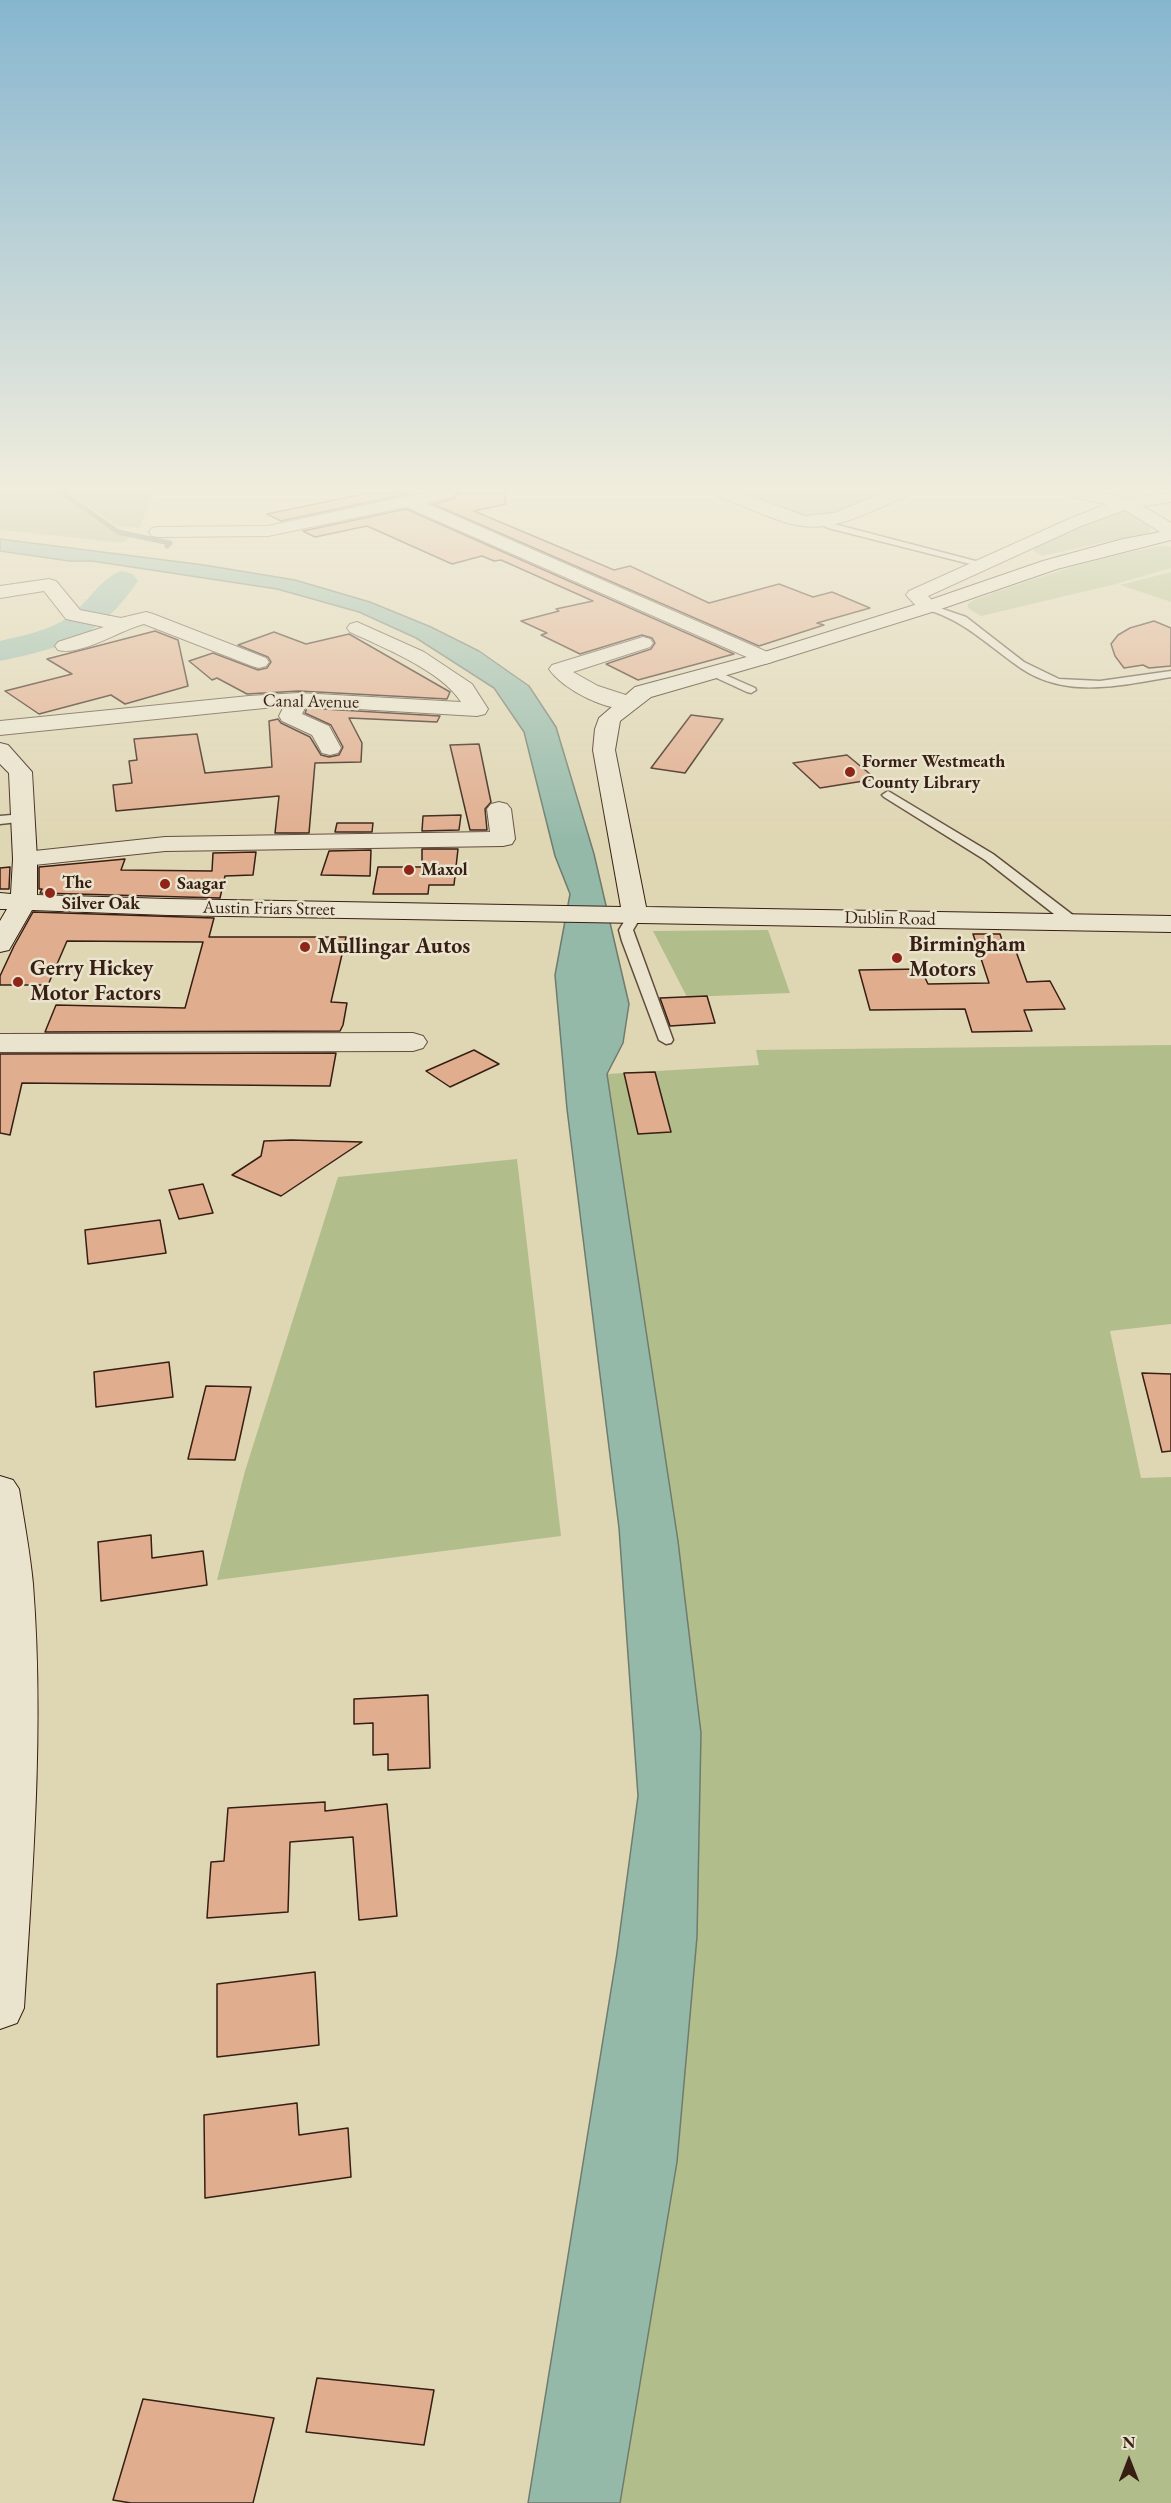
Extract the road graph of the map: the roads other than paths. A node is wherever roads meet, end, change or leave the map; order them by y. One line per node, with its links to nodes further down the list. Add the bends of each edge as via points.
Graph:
1 (69, 610): 5 (street, via 73,615)
2 (655, 610): 9 (street)
3 (919, 610): 9 (street)
4 (936, 610): 12 (lane, via 960,618 1034,672 1055,682 1107,683)
5 (121, 624): 8 (street, via 112,631); 10 (street, via 146,618)
6 (357, 628): 14 (street, Canal Avenue, via 417,657 464,689 477,709)
7 (643, 643): 15 (street, via 559,669 592,692)
8 (64, 646)
9 (765, 658): 11 (street)
10 (259, 662)
11 (712, 672): 13 (lane); 15 (street, via 643,692)
12 (1171, 674)
13 (751, 690)
14 (299, 699): 16 (street, Canal Avenue); 17 (street, via 290,716 321,731)
15 (627, 703): 25 (street, via 610,718 604,750)
16 (0, 728)
17 (330, 748)
18 (0, 750): 21 (street, via 20,772)
19 (888, 795): 26 (lane, via 989,856)
20 (499, 809): 22 (street, via 503,838 165,844)
21 (11, 819): 22 (street)
22 (25, 860): 23 (street)
23 (12, 902): 24 (street, Austin Friars Street); 28 (street)
24 (608, 914): 25 (street, Dublin Road)
25 (635, 915): 26 (street, Dublin Road); 29 (lane, via 626,930)
26 (1073, 922): 27 (street, Dublin Road)
27 (1171, 924)
28 (0, 944)
29 (666, 1040)
30 (413, 1042): 31 (street)
31 (0, 1043)
32 (0, 1489): 33 (street)
33 (7, 1584): 34 (street, via 17,1704)
34 (0, 2008)

